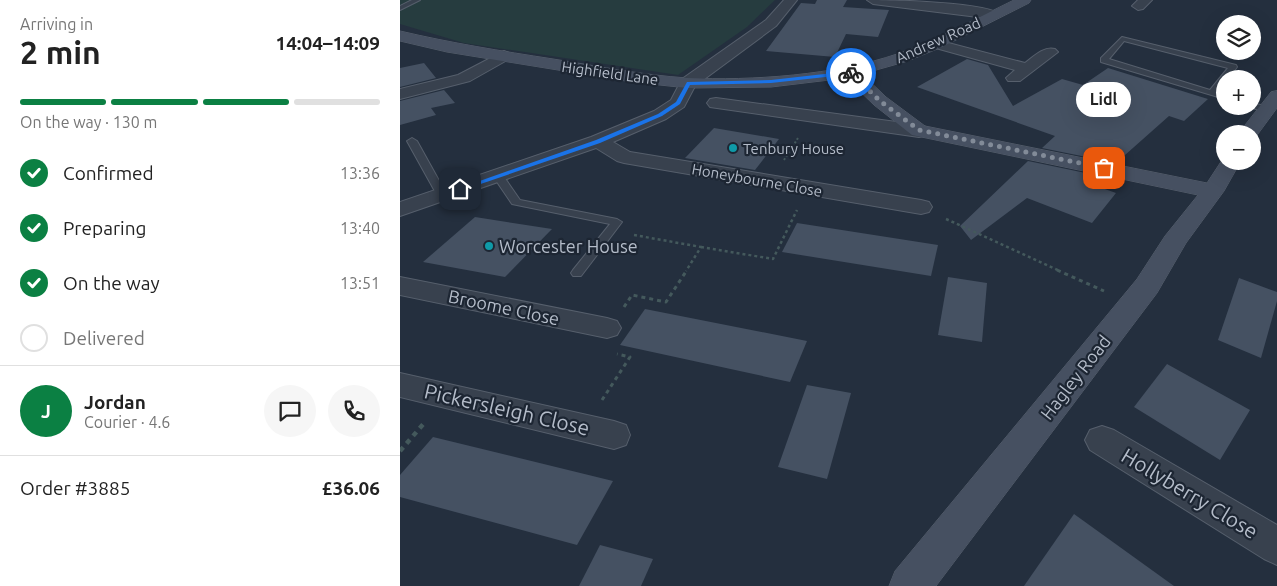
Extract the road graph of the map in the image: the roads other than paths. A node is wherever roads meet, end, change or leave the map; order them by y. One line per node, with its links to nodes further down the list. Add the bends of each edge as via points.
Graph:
1 (417, 0): 5 (lane)
2 (791, 0): 14 (street, via 771,24)
3 (872, 0): 6 (street)
4 (1024, 0): 6 (street, Andrew Road)
5 (400, 8)
6 (994, 15): 8 (street, Andrew Road)
7 (400, 36): 10 (street, Highfield Lane)
8 (937, 44): 11 (street); 12 (street, Andrew Road, via 902,58)
9 (1050, 52): 11 (street)
10 (504, 56): 14 (street, Highfield Lane, via 632,78); 16 (street, via 464,78)
11 (1027, 68): 13 (street)
12 (850, 72): 14 (street, Highfield Lane, via 771,82); 21 (street, via 880,101)
13 (1014, 78)
14 (688, 83): 23 (street, via 678,103 660,115)
15 (1212, 93): 15 (lane, via 1113,62 1104,60 1122,39 1233,67); 17 (lane)
16 (400, 94)
17 (1216, 94)
18 (1265, 103): 20 (street)
19 (716, 104): 21 (street)
20 (1253, 125)
21 (919, 130): 26 (street)
22 (412, 141): 27 (lane)
23 (598, 141): 25 (street); 28 (street, Honeybourne Close, via 624,157)
24 (1225, 170): 26 (street, Hagley Road)
25 (498, 176): 27 (street); 30 (lane, via 516,202 617,222)
26 (1213, 190): 37 (street, Hagley Road, via 1192,216 1147,286)
27 (442, 195): 29 (street)
28 (921, 207)
29 (400, 208)
30 (577, 273)
31 (400, 286): 32 (street, Broome Close)
32 (607, 328)
33 (400, 385): 34 (street, Pickersleigh Close)
34 (599, 431)
35 (1102, 440): 36 (street, Hollyberry Close)
36 (1277, 546)
37 (910, 586)

